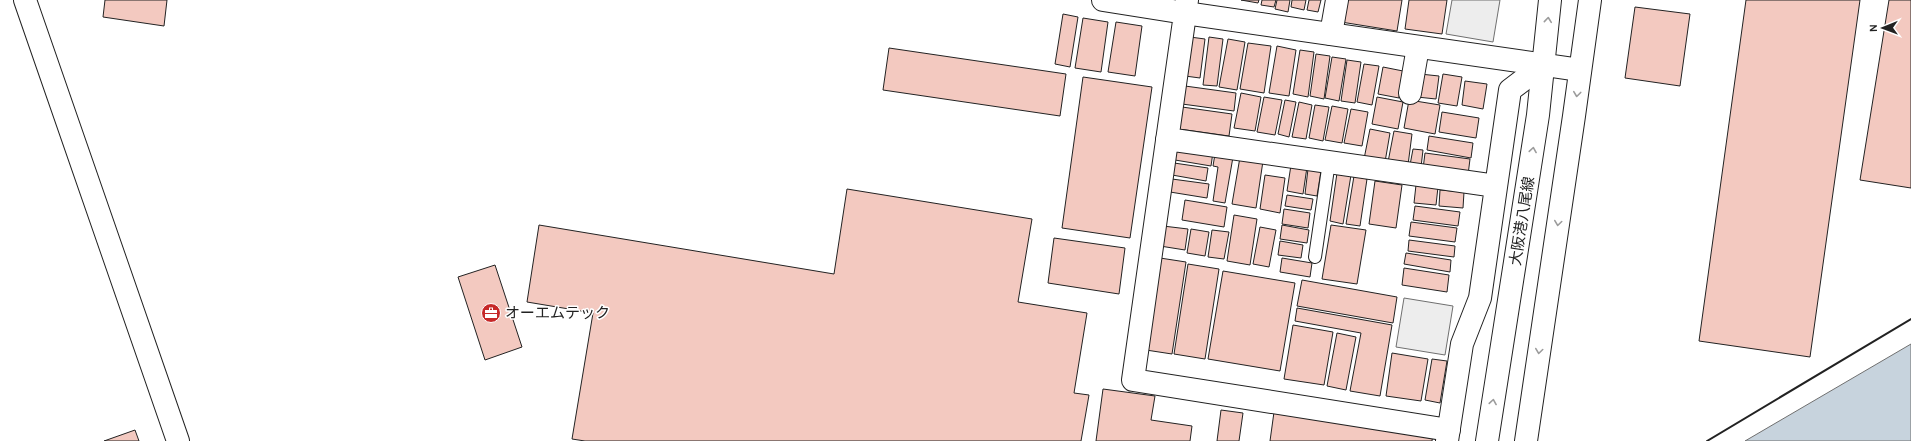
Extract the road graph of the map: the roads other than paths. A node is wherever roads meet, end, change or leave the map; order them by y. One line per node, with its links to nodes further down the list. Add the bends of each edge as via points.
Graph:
1 (25, 0): 17 (street)
2 (1103, 0): 6 (street)
3 (1337, 0): 7 (street)
4 (1550, 0): 9 (street, 大阪港八尾線, one-way to 4)
5 (1590, 0): 10 (street)
6 (1186, 7): 7 (street); 12 (street)
7 (1331, 34): 8 (street)
8 (1418, 47): 9 (street); 11 (street)
9 (1543, 65): 10 (street); 14 (street, via 1510,90); 18 (street, 大阪港八尾線, one-way to 9, via 1538,115)
10 (1580, 70): 19 (street, one-way to 19)
11 (1410, 93)
12 (1167, 139): 13 (street); 16 (street, via 1133,380)
13 (1329, 162): 14 (street); 15 (lane)
14 (1496, 186): 16 (street, via 1480,298 1462,344)
15 (1315, 257)
16 (1448, 436)
17 (178, 441)
18 (1487, 441)
19 (1526, 441)

